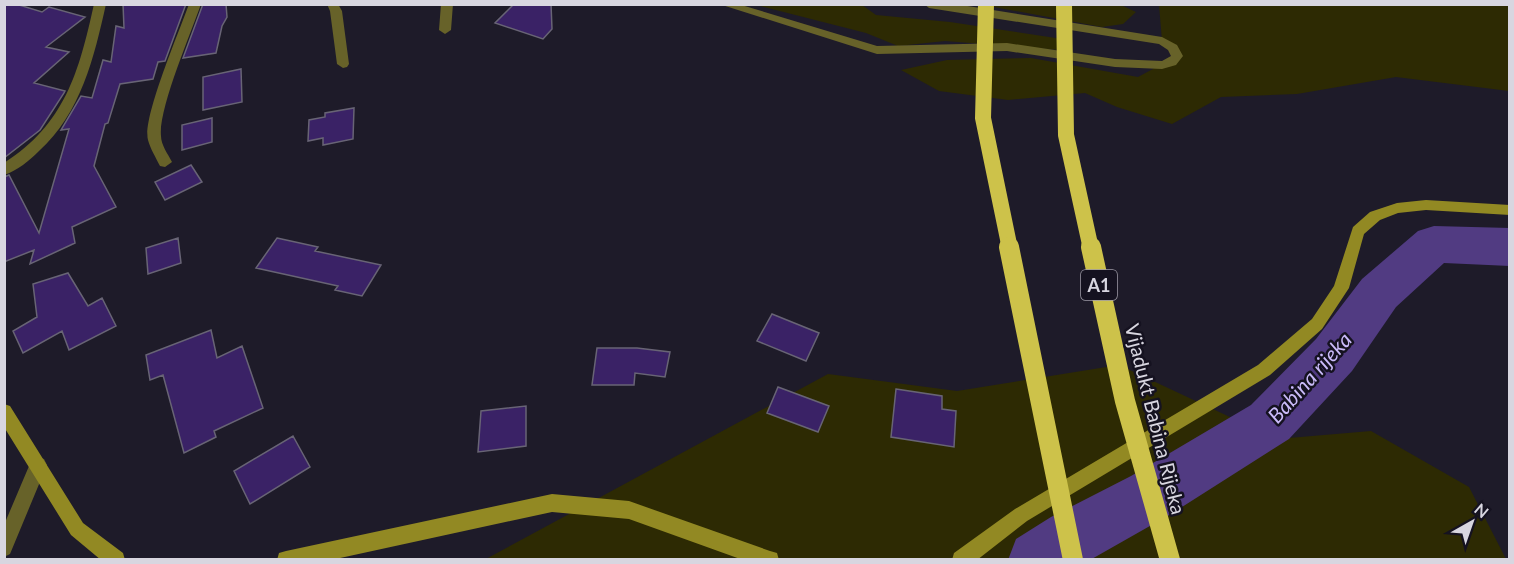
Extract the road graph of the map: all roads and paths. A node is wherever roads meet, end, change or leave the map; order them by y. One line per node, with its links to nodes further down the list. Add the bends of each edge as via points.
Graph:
1 (100, 4): 12 (street, via 89,57 57,128 25,159)
2 (195, 4): 11 (street, via 154,129 154,139)
3 (332, 4): 10 (street)
4 (447, 4): 9 (street)
5 (724, 4): 6 (street, via 877,50 1007,47 1115,63 1162,65 1177,56 1162,41)
6 (929, 4)
7 (986, 4): 21 (highway, bridge, via 983,118)
8 (1064, 4): 22 (highway, Vijadukt Babina Rijeka / A1, bridge, via 1066,135 1125,401)
9 (445, 30)
10 (343, 64)
11 (165, 162)
12 (4, 170)
13 (1509, 210): 20 (main road, via 1426,205 1397,208 1375,216 1358,231 1341,288 1317,324 1264,370 1021,515)
14 (4, 411): 15 (main road)
15 (38, 465): 16 (street); 17 (main road, via 77,529)
16 (4, 548)
17 (116, 560)
18 (286, 560): 19 (main road, via 552,503 629,510)
19 (770, 560)
20 (961, 560)
21 (1074, 560)
22 (1170, 560)

